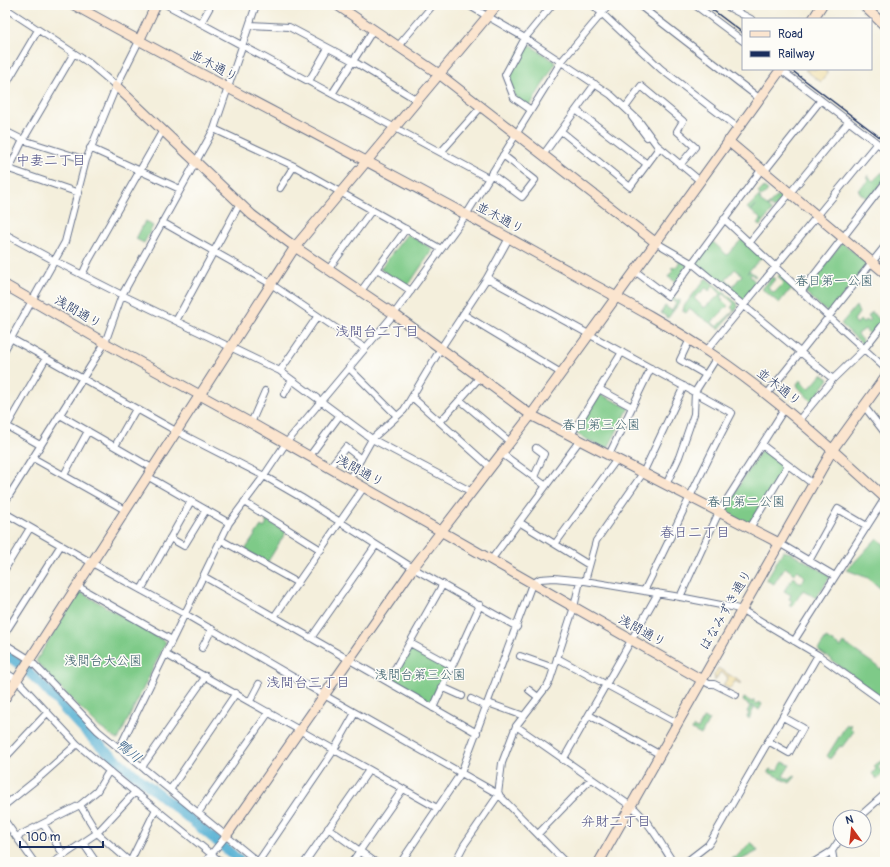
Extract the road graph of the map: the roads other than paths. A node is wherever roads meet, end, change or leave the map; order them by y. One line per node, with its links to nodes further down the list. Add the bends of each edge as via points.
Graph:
1 (7, 5): 19 (street)
2 (74, 5): 31 (street, 並木通り)
3 (156, 5): 31 (street)
4 (167, 5): 24 (street)
5 (211, 5): 24 (street)
6 (256, 5): 25 (street)
7 (337, 5): 28 (street)
8 (434, 5): 33 (street)
9 (468, 5): 21 (street)
10 (497, 5): 21 (street)
11 (552, 5): 29 (street)
12 (593, 5): 20 (street)
13 (609, 5): 20 (street)
14 (639, 5): 47 (street)
15 (695, 5): 30 (street)
16 (724, 5): 22 (street)
17 (822, 5): 23 (street)
18 (863, 5): 26 (street)
19 (5, 8): 27 (street)
20 (602, 13): 37 (street); 56 (street, via 661,69)
21 (488, 17): 29 (street); 40 (street)
22 (749, 18)
23 (814, 18)
24 (201, 23): 32 (street)
25 (250, 25): 32 (street); 34 (street, via 289,27)
26 (885, 26)
27 (38, 30): 35 (street); 43 (street)
28 (374, 30): 33 (street); 36 (street)
29 (525, 38): 37 (street); 52 (street, via 505,75 514,98)
30 (742, 40)
31 (139, 41): 44 (street); 45 (street, 並木通り)
32 (242, 45): 41 (street); 45 (street)
33 (398, 46): 40 (street)
34 (328, 48): 36 (street); 41 (street)
35 (74, 54): 44 (street); 62 (street)
36 (353, 61): 46 (street); 48 (street)
37 (562, 62): 42 (street); 52 (street)
38 (779, 70): 47 (street)
39 (781, 70): 49 (street)
40 (439, 74): 48 (street); 50 (street)
41 (309, 81): 46 (street)
42 (595, 84): 51 (street); 53 (street)
43 (5, 86)
44 (116, 86): 58 (street); 65 (street)
45 (227, 88): 57 (street); 73 (street, 並木通り)
46 (332, 94): 55 (street)
47 (759, 98): 56 (street)
48 (417, 100): 55 (street)
49 (821, 100): 54 (street); 77 (street)
50 (481, 107): 61 (street); 68 (street)
51 (625, 108): 66 (street, via 642,132); 75 (street, via 641,86 683,121 677,131 695,147)
52 (531, 110): 61 (street)
53 (576, 110): 60 (street); 74 (street)
54 (849, 121): 64 (street); 87 (street)
55 (395, 127): 68 (street); 73 (street)
56 (738, 128): 63 (street)
57 (214, 129): 72 (street); 76 (street)
58 (163, 130): 72 (street); 78 (street)
59 (5, 131): 62 (street)
60 (561, 131): 70 (street); 74 (street, via 630,187)
61 (516, 134): 69 (street); 70 (street)
62 (23, 140): 71 (street); 79 (street)
63 (728, 141): 77 (street); 81 (street)
64 (877, 143): 67 (street); 91 (street)
65 (90, 148): 71 (street); 78 (street)
66 (659, 148): 74 (street); 75 (street)
67 (885, 149)
68 (441, 152): 80 (street)
69 (503, 155): 80 (street); 80 (street, via 535,180 522,197)
70 (543, 155): 98 (street)
71 (86, 160): 86 (street)
72 (196, 161): 84 (street); 88 (street)
73 (366, 161): 85 (street); 90 (street, 並木通り)
74 (647, 164)
75 (680, 165): 81 (street)
76 (294, 166): 83 (street); 85 (street)
77 (763, 170): 87 (street); 92 (street)
78 (139, 171): 84 (street); 112 (street)
79 (7, 172): 86 (street)
80 (490, 176): 90 (street)
81 (699, 180): 98 (street)
82 (885, 183): 97 (street)
83 (280, 188)
84 (180, 190): 93 (street)
85 (340, 192): 89 (street); 101 (street)
86 (79, 193): 104 (street, via 66,242)
87 (789, 193): 91 (street); 99 (street)
88 (240, 203): 101 (street); 103 (street)
89 (372, 210): 94 (street); 109 (street)
90 (466, 215): 96 (street, 並木通り); 102 (street)
91 (817, 216): 97 (street); 107 (street)
92 (724, 219): 99 (street); 106 (street)
93 (162, 222): 103 (street); 119 (street)
94 (406, 229): 102 (street); 108 (street)
95 (5, 234): 104 (street)
96 (509, 238): 113 (street); 120 (street, 並木通り)
97 (843, 238): 105 (street); 118 (street)
98 (655, 242): 106 (street); 110 (street)
99 (749, 243): 107 (street)
100 (885, 246): 105 (street)
101 (295, 247): 109 (street); 114 (street)
102 (441, 249): 116 (street)
103 (214, 252): 114 (street); 127 (street)
104 (55, 261): 112 (street); 121 (street)
105 (872, 262): 111 (street); 126 (street)
106 (693, 264): 110 (street, via 668,296); 122 (street)
107 (775, 267): 118 (street); 122 (street)
108 (377, 269): 116 (street); 117 (street)
109 (328, 270): 117 (street)
110 (635, 271): 120 (street)
111 (885, 273)
112 (82, 275): 119 (street)
113 (487, 278): 124 (street); 129 (street)
114 (271, 284): 125 (street); 134 (street)
115 (5, 285): 121 (street, 浅間通り)
116 (411, 291): 123 (street)
117 (361, 292): 123 (street)
118 (801, 292): 126 (street)
119 (122, 296): 127 (street); 133 (street)
120 (617, 296): 129 (street); 132 (street, 並木通り)
121 (32, 300): 131 (street); 133 (street, 浅間通り)
122 (743, 305): 139 (street); 141 (street)
123 (394, 314): 135 (street); 136 (street)
124 (464, 314): 136 (street); 148 (street)
125 (317, 317): 135 (street); 147 (street)
126 (829, 317): 138 (street); 141 (street)
127 (176, 321): 134 (street)
128 (885, 322): 138 (street)
129 (589, 334): 140 (street); 148 (street)
130 (5, 335): 131 (street)
131 (11, 338): 137 (street); 143 (street)
132 (690, 339): 139 (street, 並木通り); 149 (street, via 680,360)
133 (105, 343): 152 (street); 159 (street, 浅間通り)
134 (230, 348): 147 (street); 159 (street)
135 (366, 348): 144 (street)
136 (441, 348): 150 (street); 162 (street)
137 (5, 349)
138 (864, 349): 146 (street); 153 (street)
139 (707, 350): 142 (street, 並木通り)
140 (622, 352): 145 (street); 156 (street)
141 (801, 353): 153 (street); 161 (street)
142 (717, 357): 149 (street); 161 (street, 並木通り)
143 (46, 358): 152 (street); 176 (street)
144 (349, 368): 164 (street); 172 (street)
145 (651, 368): 155 (street); 166 (street)
146 (885, 368)
147 (280, 371): 154 (street)
148 (561, 373): 171 (street)
149 (706, 376): 158 (street)
150 (480, 377): 163 (street); 171 (street)
151 (885, 377): 165 (street, はなみずき通り)
152 (82, 379): 168 (street); 169 (street)
153 (834, 379): 173 (street)
154 (292, 380): 160 (street); 164 (street)
155 (684, 386): 158 (street); 199 (street)
156 (599, 389): 166 (street); 180 (street)
157 (265, 391): 175 (street)
158 (695, 392): 206 (street, via 694,414); 210 (street, via 732,413)
159 (200, 394): 175 (street, 浅間通り); 178 (street)
160 (284, 394)
161 (767, 394): 167 (street, 並木通り)
162 (412, 397): 172 (street); 174 (street)
163 (460, 400): 174 (street); 183 (street)
164 (321, 402): 170 (street); 184 (street)
165 (864, 406): 179 (street); 189 (street, はなみずき通り)
166 (632, 407): 192 (street)
167 (785, 408): 173 (street, 並木通り); 186 (street)
168 (136, 409): 178 (street); 187 (street)
169 (60, 415): 177 (street); 185 (street)
170 (340, 415): 181 (street); 191 (street)
171 (531, 415): 180 (street); 183 (street)
172 (397, 416): 181 (street)
173 (799, 420): 189 (street, 並木通り)
174 (440, 422): 196 (street)
175 (251, 424): 184 (street, 浅間通り)
176 (6, 425): 185 (street)
177 (88, 431): 187 (street); 200 (street)
178 (176, 431): 197 (street); 202 (street)
179 (885, 433)
180 (571, 435): 182 (street)
181 (372, 439): 194 (street); 209 (street)
182 (580, 440): 192 (street); 207 (street)
183 (510, 442): 190 (street)
184 (286, 443): 191 (street, 浅間通り); 202 (street)
185 (40, 445): 193 (street)
186 (762, 445): 195 (street); 217 (street)
187 (115, 446): 197 (street)
188 (536, 448): 203 (street, via 544,454)
189 (833, 449): 205 (street, はなみずき通り); 211 (street, 並木通り)
190 (501, 453): 196 (street); 203 (street)
191 (309, 457): 198 (street, 浅間通り)
192 (613, 457): 199 (street); 229 (street)
193 (33, 458): 200 (street); 212 (street)
194 (361, 459): 198 (street, via 346,447); 204 (street)
195 (788, 465): 205 (street); 224 (street)
196 (490, 467): 209 (street)
197 (152, 468): 201 (street)
198 (329, 468): 204 (street, 浅間通り)
199 (643, 473): 206 (street); 236 (street, via 596,541)
200 (64, 475): 215 (street)
201 (147, 476): 213 (street); 215 (street)
202 (264, 476): 214 (street); 219 (street)
203 (534, 477): 207 (street)
204 (349, 480): 208 (street, 浅間通り)
205 (813, 484): 228 (street, はなみずき通り)
206 (666, 485): 210 (street)
207 (546, 486): 220 (street)
208 (364, 488): 219 (street); 225 (street, 浅間通り)
209 (472, 492): 225 (street)
210 (690, 497): 217 (street); 247 (street)
211 (885, 498): 222 (street)
212 (5, 502)
213 (191, 502): 216 (street); 226 (street)
214 (244, 502): 221 (street); 232 (street)
215 (125, 510): 235 (street)
216 (206, 510): 221 (street); 226 (street, via 184,546)
217 (719, 512): 224 (street); 249 (street)
218 (5, 513): 223 (street)
219 (340, 522): 231 (street); 232 (street)
220 (519, 522): 229 (street); 233 (street)
221 (229, 523): 227 (street)
222 (867, 526): 234 (street, via 838,509); 240 (street)
223 (30, 528): 230 (street); 238 (street)
224 (750, 528): 228 (street)
225 (441, 531): 233 (street, 浅間通り); 237 (street)
226 (170, 538): 246 (street)
227 (221, 540): 239 (street); 242 (street)
228 (779, 543): 234 (street); 252 (street, はなみずき通り)
229 (556, 544): 236 (street)
230 (61, 545): 235 (street); 257 (street)
231 (376, 545): 237 (street); 258 (street)
232 (321, 550): 242 (street)
233 (491, 560): 244 (street, 浅間通り)
234 (809, 561): 240 (street)
235 (92, 563): 245 (street); 246 (street)
236 (589, 564): 241 (street)
237 (413, 568): 243 (street); 270 (street)
238 (5, 569)
239 (203, 576): 253 (street); 254 (street)
240 (835, 576): 261 (street)
241 (583, 581): 244 (street, via 554,578 540,579); 247 (street); 251 (street)
242 (298, 584): 254 (street)
243 (443, 584): 250 (street); 262 (street)
244 (532, 584): 251 (street, 浅間通り); 255 (street)
245 (77, 586): 259 (street); 269 (street)
246 (141, 590): 253 (street)
247 (644, 591): 248 (street)
248 (658, 593): 249 (street); 260 (street)
249 (680, 597): 252 (street)
250 (480, 605): 255 (street); 271 (street)
251 (574, 607): 260 (street, 浅間通り); 268 (street)
252 (742, 610): 261 (street); 276 (street, はなみずき通り)
253 (185, 614): 256 (street); 259 (street)
254 (274, 618): 258 (street)
255 (517, 627): 291 (street)
256 (212, 629): 264 (street); 283 (street)
257 (5, 633)
258 (311, 638): 270 (street)
259 (172, 640): 265 (street)
260 (632, 640): 276 (street, 浅間通り); 279 (street)
261 (794, 641): 266 (street)
262 (410, 643): 271 (street); 277 (street)
263 (5, 644): 269 (street)
264 (202, 648)
265 (165, 654): 274 (street); 305 (street)
266 (818, 655): 290 (street); 298 (street)
267 (520, 656): 272 (street)
268 (557, 658): 272 (street); 279 (street)
269 (29, 659): 275 (street); 305 (street, via 82,716)
270 (348, 660): 277 (street); 283 (street)
271 (452, 666): 280 (street)
272 (554, 668): 286 (street, via 547,686)
273 (5, 672): 275 (street)
274 (206, 676): 282 (street); 310 (street)
275 (17, 680): 287 (street); 294 (street)
276 (702, 680): 285 (street); 299 (street, はなみずき通り)
277 (388, 682): 292 (street)
278 (259, 684): 289 (street)
279 (606, 685): 296 (street); 299 (street)
280 (442, 687): 284 (street); 292 (street)
281 (529, 690): 286 (street)
282 (236, 693): 289 (street); 316 (street)
283 (324, 695): 295 (street); 301 (street)
284 (462, 696)
285 (736, 696)
286 (538, 697): 297 (street)
287 (5, 698)
288 (471, 700): 291 (street)
289 (250, 701): 293 (street)
290 (885, 704)
291 (488, 705): 297 (street); 302 (street)
292 (433, 708): 302 (street)
293 (269, 712): 301 (street); 326 (street)
294 (47, 713): 304 (street); 308 (street)
295 (355, 713): 306 (street); 313 (street)
296 (588, 715): 307 (street); 309 (street)
297 (524, 716): 300 (street)
298 (783, 717): 303 (street); 303 (street, via 803,728 789,753)
299 (677, 723): 307 (street, はなみずき通り)
300 (516, 726): 309 (street); 318 (street, via 502,763)
301 (299, 730): 306 (street); 332 (street)
302 (477, 733): 313 (street)
303 (768, 742): 353 (street, via 708,845)
304 (77, 744): 312 (street); 320 (street)
305 (119, 749): 310 (street)
306 (334, 750): 311 (street); 332 (street, via 258,862)
307 (660, 754): 322 (street, はなみずき通り)
308 (5, 758)
309 (563, 760): 314 (street)
310 (142, 767): 316 (street)
311 (369, 770): 315 (street); 329 (street)
312 (109, 772): 317 (street); 321 (street, via 97,791)
313 (461, 773): 318 (street); 323 (street)
314 (591, 779): 322 (street); 331 (street)
315 (403, 789): 323 (street); 335 (street)
316 (170, 790): 326 (street)
317 (135, 792): 325 (street); 330 (street)
318 (498, 794): 331 (street); 349 (street)
319 (885, 794): 324 (street)
320 (5, 805)
321 (80, 805): 328 (street); 330 (street)
322 (630, 806): 351 (street, はなみずき通り); 352 (street, via 641,814)
323 (437, 808): 339 (street)
324 (868, 809)
325 (156, 810): 337 (street); 343 (street)
326 (198, 813): 332 (street)
327 (5, 821): 333 (street)
328 (43, 824): 333 (street); 338 (street)
329 (328, 828): 335 (street); 346 (street)
330 (97, 833): 334 (street); 343 (street)
331 (538, 834): 350 (street)
332 (226, 836): 337 (street)
333 (16, 837): 340 (street)
334 (83, 843): 338 (street); 342 (street)
335 (360, 851): 347 (street); 348 (street)
336 (832, 851): 354 (street); 355 (street)
337 (212, 854): 344 (street); 345 (street)
338 (64, 855): 341 (street)
339 (402, 861)
340 (34, 862)
341 (54, 862)
342 (96, 862)
343 (130, 862)
344 (205, 862)
345 (222, 862)
346 (305, 862)
347 (352, 862)
348 (375, 862)
349 (455, 862)
350 (565, 862)
351 (599, 862)
352 (672, 862)
353 (686, 862)
354 (814, 862)
355 (834, 862)

